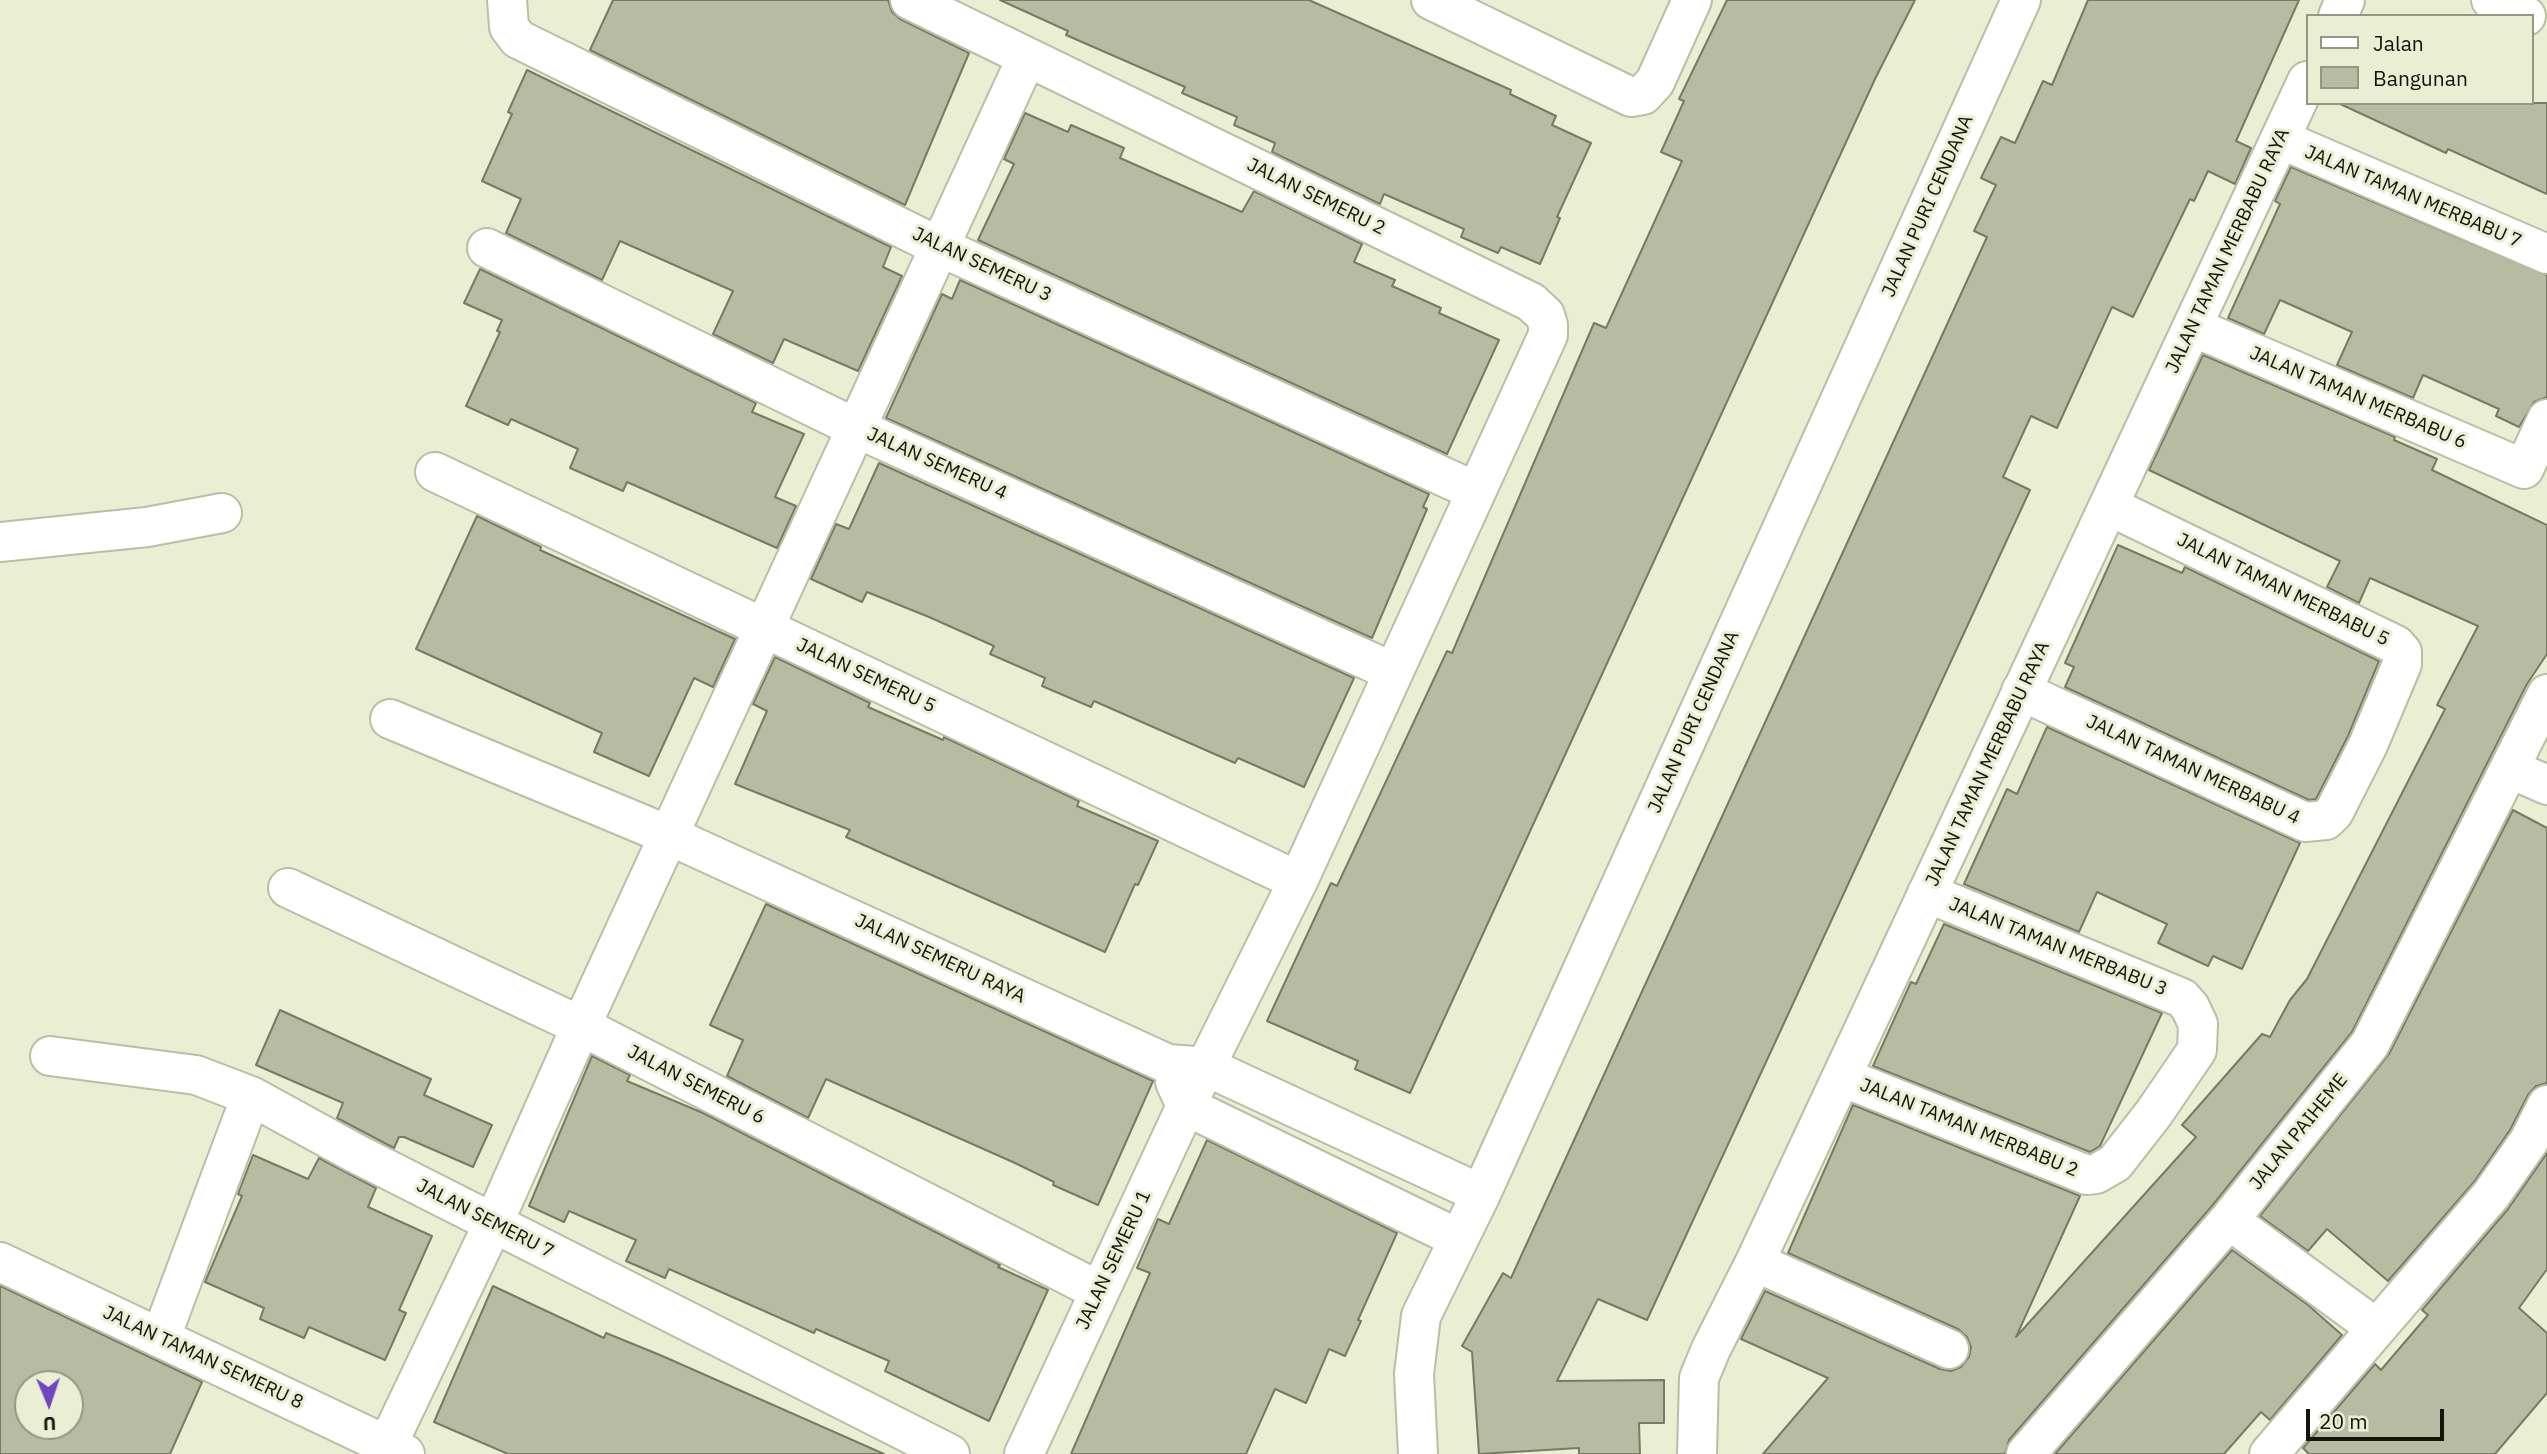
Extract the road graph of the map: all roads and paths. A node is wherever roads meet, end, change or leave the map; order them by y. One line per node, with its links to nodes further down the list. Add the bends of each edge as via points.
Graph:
1 (910, 0): 8 (street, JALAN SEMERU 2)
2 (1431, 0): 3 (street, via 1624,96 1643,95 1655,82)
3 (1692, 0)
4 (2021, 0): 43 (street, JALAN PURI CENDANA)
5 (2491, 0): 7 (street)
6 (507, 8): 11 (street, JALAN SEMERU 3, via 509,27 518,39)
7 (2522, 14)
8 (1027, 57): 11 (street); 18 (street, JALAN SEMERU 2, via 1539,308 1548,335)
9 (2306, 83): 10 (street, JALAN TAMAN MERBABU RAYA)
10 (2280, 139): 13 (street, JALAN TAMAN MERBABU 7); 14 (street, JALAN TAMAN MERBABU RAYA)
11 (940, 247): 16 (street); 18 (street, JALAN SEMERU 3)
12 (487, 248): 16 (street, JALAN SEMERU 4)
13 (2547, 254)
14 (2193, 327): 15 (street, JALAN TAMAN MERBABU 6, via 2524,469); 19 (street, JALAN TAMAN MERBABU RAYA)
15 (2547, 419)
16 (856, 428): 22 (street); 23 (street, JALAN SEMERU 4)
17 (435, 472): 22 (street, JALAN SEMERU 5)
18 (1475, 491): 23 (street, JALAN SEMERU 2)
19 (2109, 506): 24 (street, JALAN TAMAN MERBABU RAYA); 27 (street, JALAN TAMAN MERBABU 5, via 2396,645 2402,652 2402,664)
20 (222, 513): 21 (street, via 147,527)
21 (0, 542)
22 (765, 628): 30 (street); 31 (street, JALAN SEMERU 5)
23 (1391, 671): 31 (street, JALAN SEMERU 2)
24 (2021, 691): 27 (street, JALAN TAMAN MERBABU 4, via 2305,822 2326,820 2334,812); 33 (street, JALAN TAMAN MERBABU RAYA)
25 (2547, 694): 28 (street, JALAN PAIHEME)
26 (390, 719): 30 (street, JALAN SEMERU RAYA)
27 (2368, 745)
28 (2511, 769): 29 (street); 44 (street, JALAN PAIHEME, via 2370,1044)
29 (2547, 785)
30 (668, 835): 34 (street); 36 (street, JALAN SEMERU RAYA)
31 (1298, 881): 37 (street, JALAN SEMERU 1)
32 (288, 888): 34 (street, JALAN SEMERU 6)
33 (1927, 893): 38 (street, JALAN TAMAN MERBABU RAYA); 42 (street, JALAN TAMAN MERBABU 3, via 2186,1001 2198,1024 2199,1043)
34 (581, 1026): 45 (street); 49 (street, JALAN SEMERU 6)
35 (50, 1056): 39 (street, JALAN SEMERU 7, via 196,1074)
36 (1168, 1064): 37 (street); 41 (street)
37 (1207, 1067): 41 (street, JALAN SEMERU 1); 43 (street)
38 (1842, 1077): 42 (street, JALAN TAMAN MERBABU 2, via 2087,1175 2110,1168); 48 (street, JALAN TAMAN MERBABU RAYA)
39 (251, 1096): 45 (street, JALAN SEMERU 7); 51 (street)
40 (2547, 1105): 50 (street, via 2510,1171)
41 (1186, 1106): 46 (street); 49 (street, JALAN SEMERU 1)
42 (2154, 1113)
43 (1481, 1194): 46 (street, JALAN PURI CENDANA)
44 (2228, 1220): 50 (street); 58 (street, JALAN PAIHEME)
45 (493, 1224): 53 (street); 54 (street, JALAN SEMERU 7)
46 (1459, 1239): 56 (street, JALAN PURI CENDANA, via 1417,1333)
47 (0, 1262): 51 (street, JALAN TAMAN SEMERU 8)
48 (1755, 1262): 52 (street); 57 (street, JALAN TAMAN MERBABU RAYA, via 1699,1377)
49 (1099, 1291): 55 (street, JALAN SEMERU 1)
50 (2376, 1328): 59 (street)
51 (162, 1337): 53 (street, JALAN TAMAN SEMERU 8)
52 (1949, 1349)
53 (392, 1451)
54 (950, 1454)
55 (1024, 1454)
56 (1418, 1454)
57 (1697, 1454)
58 (2026, 1454)
59 (2269, 1454)

